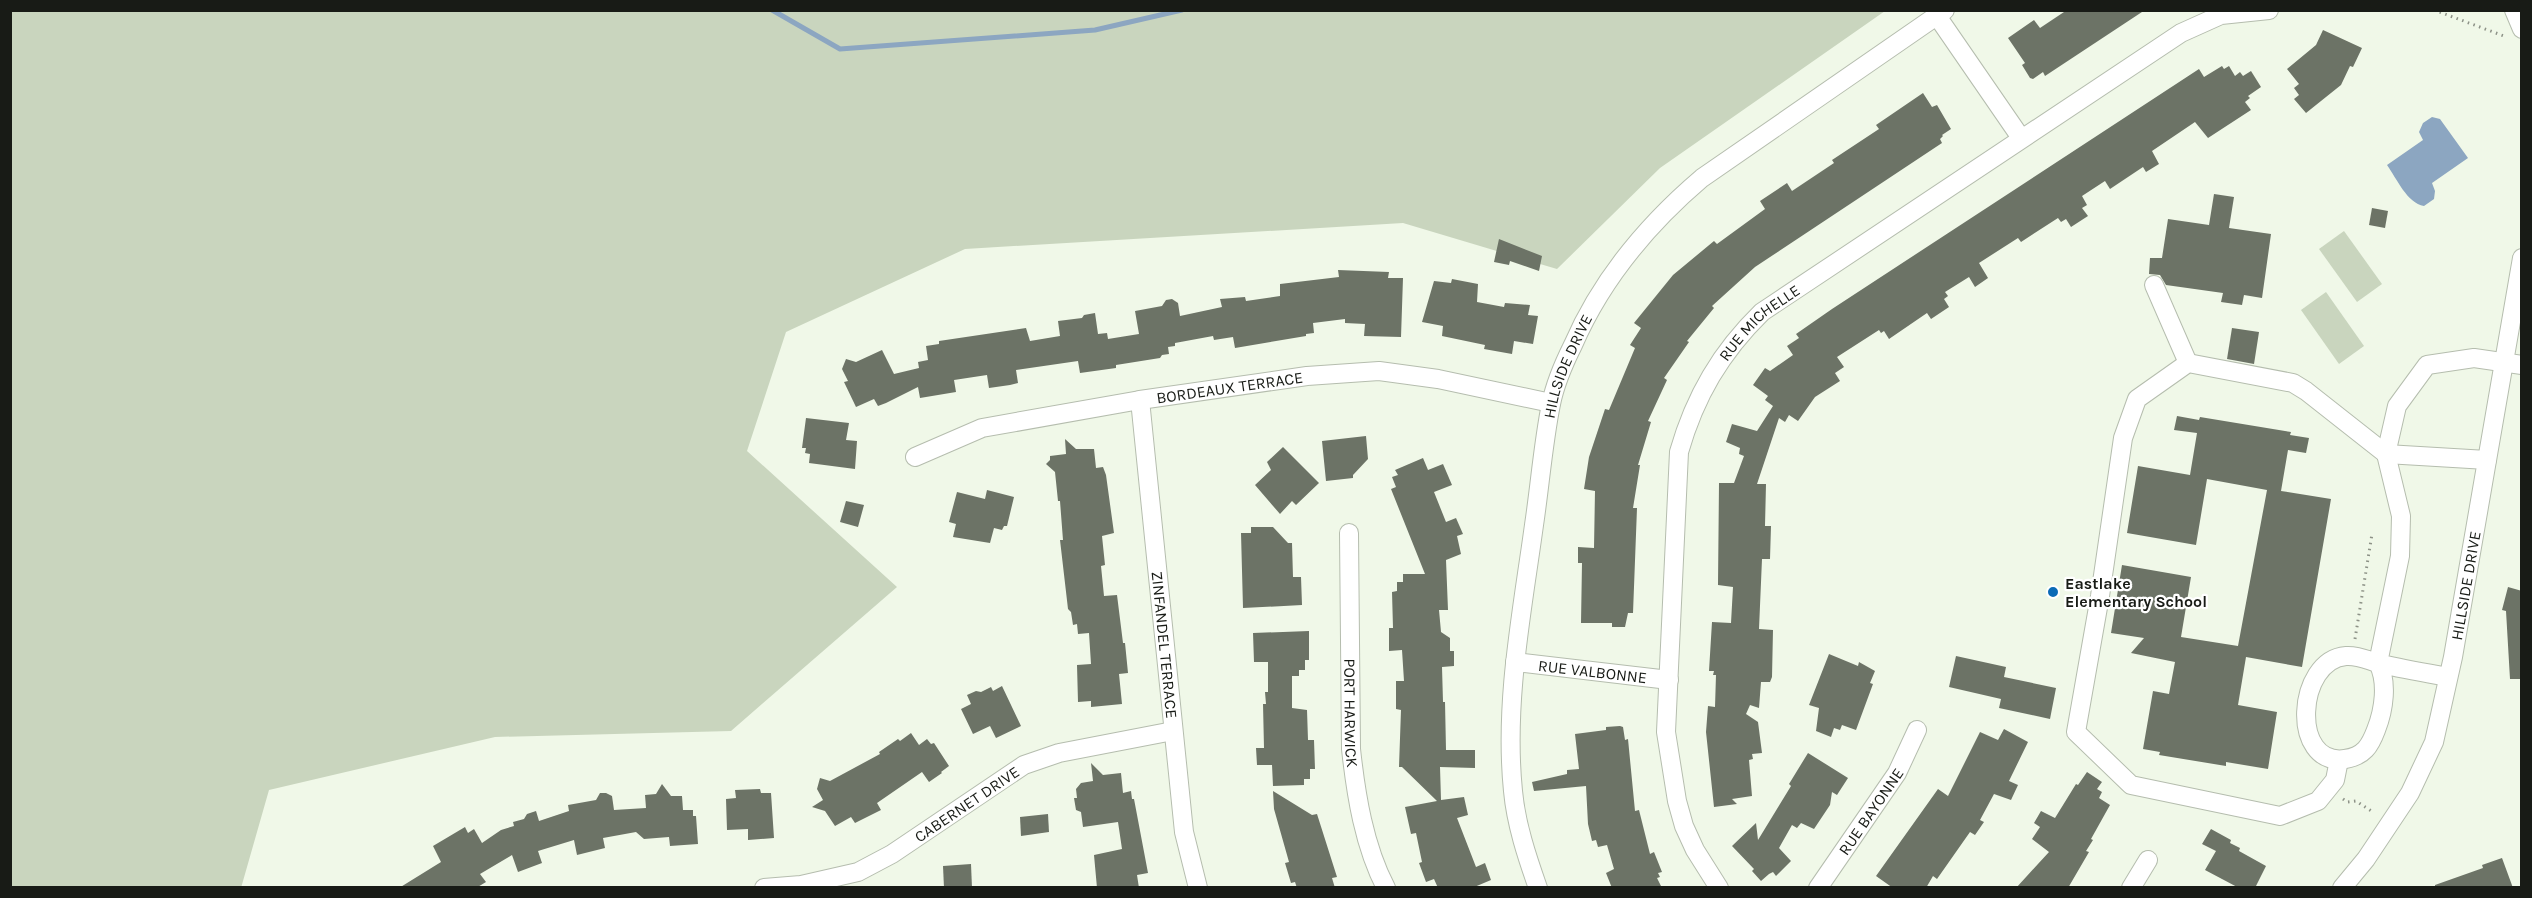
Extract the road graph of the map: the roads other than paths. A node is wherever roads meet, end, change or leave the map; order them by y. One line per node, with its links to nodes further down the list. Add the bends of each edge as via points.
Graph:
1 (2269, 10): 5 (street, RUE MICHELLE, via 2221,15 2181,33)
2 (2514, 10): 4 (street)
3 (1941, 13): 5 (street); 11 (street, HILLSIDE DRIVE, via 1702,178 1660,216 1621,261 1587,315)
4 (2522, 29)
5 (2021, 138): 19 (street, RUE MICHELLE, via 1762,312 1712,371 1692,410 1679,452)
6 (2522, 258): 9 (street, HILLSIDE DRIVE)
7 (2154, 285): 8 (street)
8 (2188, 363): 12 (street, via 2293,383); 22 (street, via 2137,399 2123,438 2076,732 2131,785 2280,816 2318,801 2335,780)
9 (2513, 363): 12 (street, via 2474,358 2427,365 2397,406); 14 (street, HILLSIDE DRIVE)
10 (1140, 400): 11 (street, BORDEAUX TERRACE, via 1307,376 1379,371); 13 (street, BORDEAUX TERRACE, via 982,428); 21 (street, ZINFANDEL TERRACE)
11 (1551, 403): 16 (street, HILLSIDE DRIVE)
12 (2386, 454): 14 (street); 17 (street, via 2401,516 2400,556)
13 (915, 457)
14 (2487, 460): 18 (street, HILLSIDE DRIVE)
15 (1349, 533): 26 (street, PORT HARWICK, via 1353,773 1362,820)
16 (1515, 662): 19 (street, RUE VALBONNE); 27 (street, HILLSIDE DRIVE, via 1510,734 1513,793)
17 (2378, 663): 18 (street); 22 (street, via 2384,674 2384,693 2377,726 2368,748 2355,758); 22 (street, via 2345,656 2317,673 2310,690 2307,729 2312,745)
18 (2448, 677): 31 (street, HILLSIDE DRIVE, via 2434,742 2410,793)
19 (1669, 680): 28 (street, RUE MICHELLE, via 1666,732 1677,801 1695,850)
20 (1917, 730): 29 (street, RUE BAYONNE, via 1897,773)
21 (1173, 731): 24 (street, CABERNET DRIVE, via 1059,753 1024,765 892,854 858,872 801,885); 25 (street, ZINFANDEL TERRACE, via 1184,832)
22 (2339, 760)
23 (2148, 860): 30 (street)
24 (764, 888)
25 (1198, 888)
26 (1386, 888)
27 (1538, 888)
28 (1719, 888)
29 (1818, 888)
30 (2131, 888)
31 (2342, 888)

